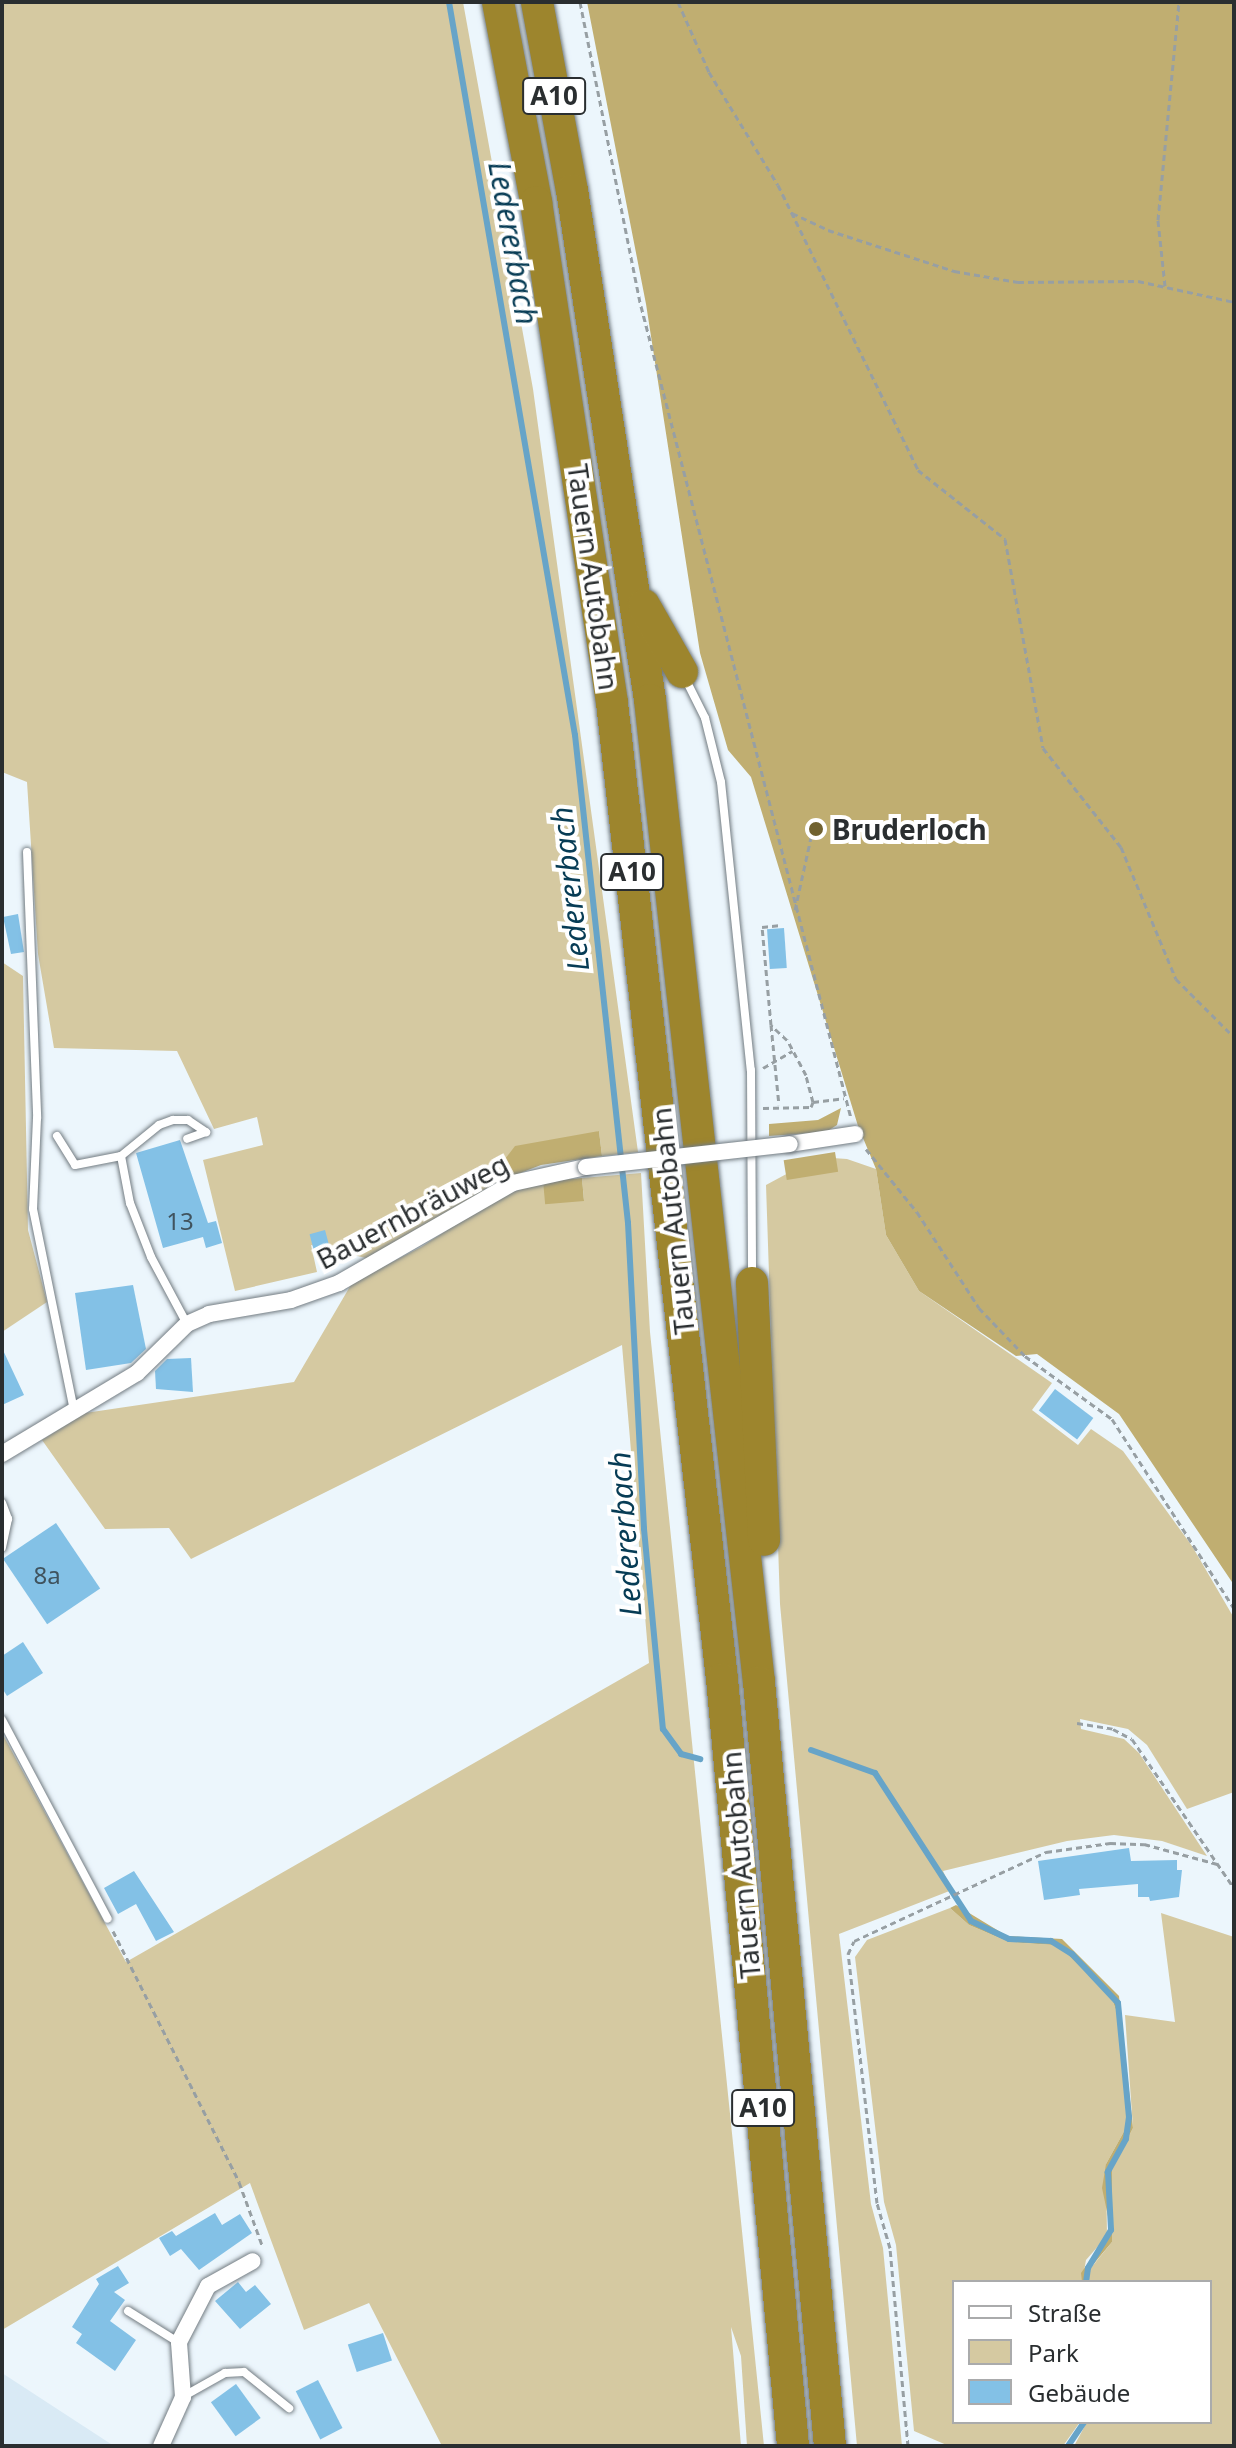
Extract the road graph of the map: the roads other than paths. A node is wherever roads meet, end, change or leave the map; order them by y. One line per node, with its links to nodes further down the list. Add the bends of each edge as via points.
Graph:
1 (498, 2): 25 (highway, Tauern Autobahn / A10, via 536,202 612,703 720,1663)
2 (537, 2): 3 (highway, Tauern Autobahn / A10)
3 (635, 593): 4 (highway); 16 (highway, Tauern Autobahn / A10)
4 (682, 672): 10 (lane, via 705,718 721,782 751,1070)
5 (27, 852): 12 (lane, via 37,1118 33,1209)
6 (855, 1134): 11 (street, Bauernbräuweg, bridge, via 586,1167 513,1183 339,1283)
7 (57, 1136): 9 (lane, via 62,1153 75,1165)
8 (187, 1139): 9 (lane, via 206,1132 188,1120 173,1120)
9 (121, 1156): 11 (lane, via 130,1203 168,1297)
10 (752, 1283): 16 (highway, via 767,1604)
11 (187, 1324): 12 (street, Bauernbräuweg, via 137,1373)
12 (75, 1412): 13 (street, Bauernbräuweg)
13 (2, 1454)
14 (2, 1503): 15 (lane, via 8,1519)
15 (2, 1547)
16 (759, 1682): 26 (highway, Tauern Autobahn / A10)
17 (2, 1720): 18 (lane)
18 (108, 1919)
19 (253, 2261): 21 (street, via 208,2286)
20 (128, 2311): 21 (lane)
21 (179, 2342): 22 (street)
22 (183, 2397): 23 (lane, via 225,2373 244,2372); 24 (street)
23 (289, 2408)
24 (161, 2446)
25 (793, 2446)
26 (830, 2446)

